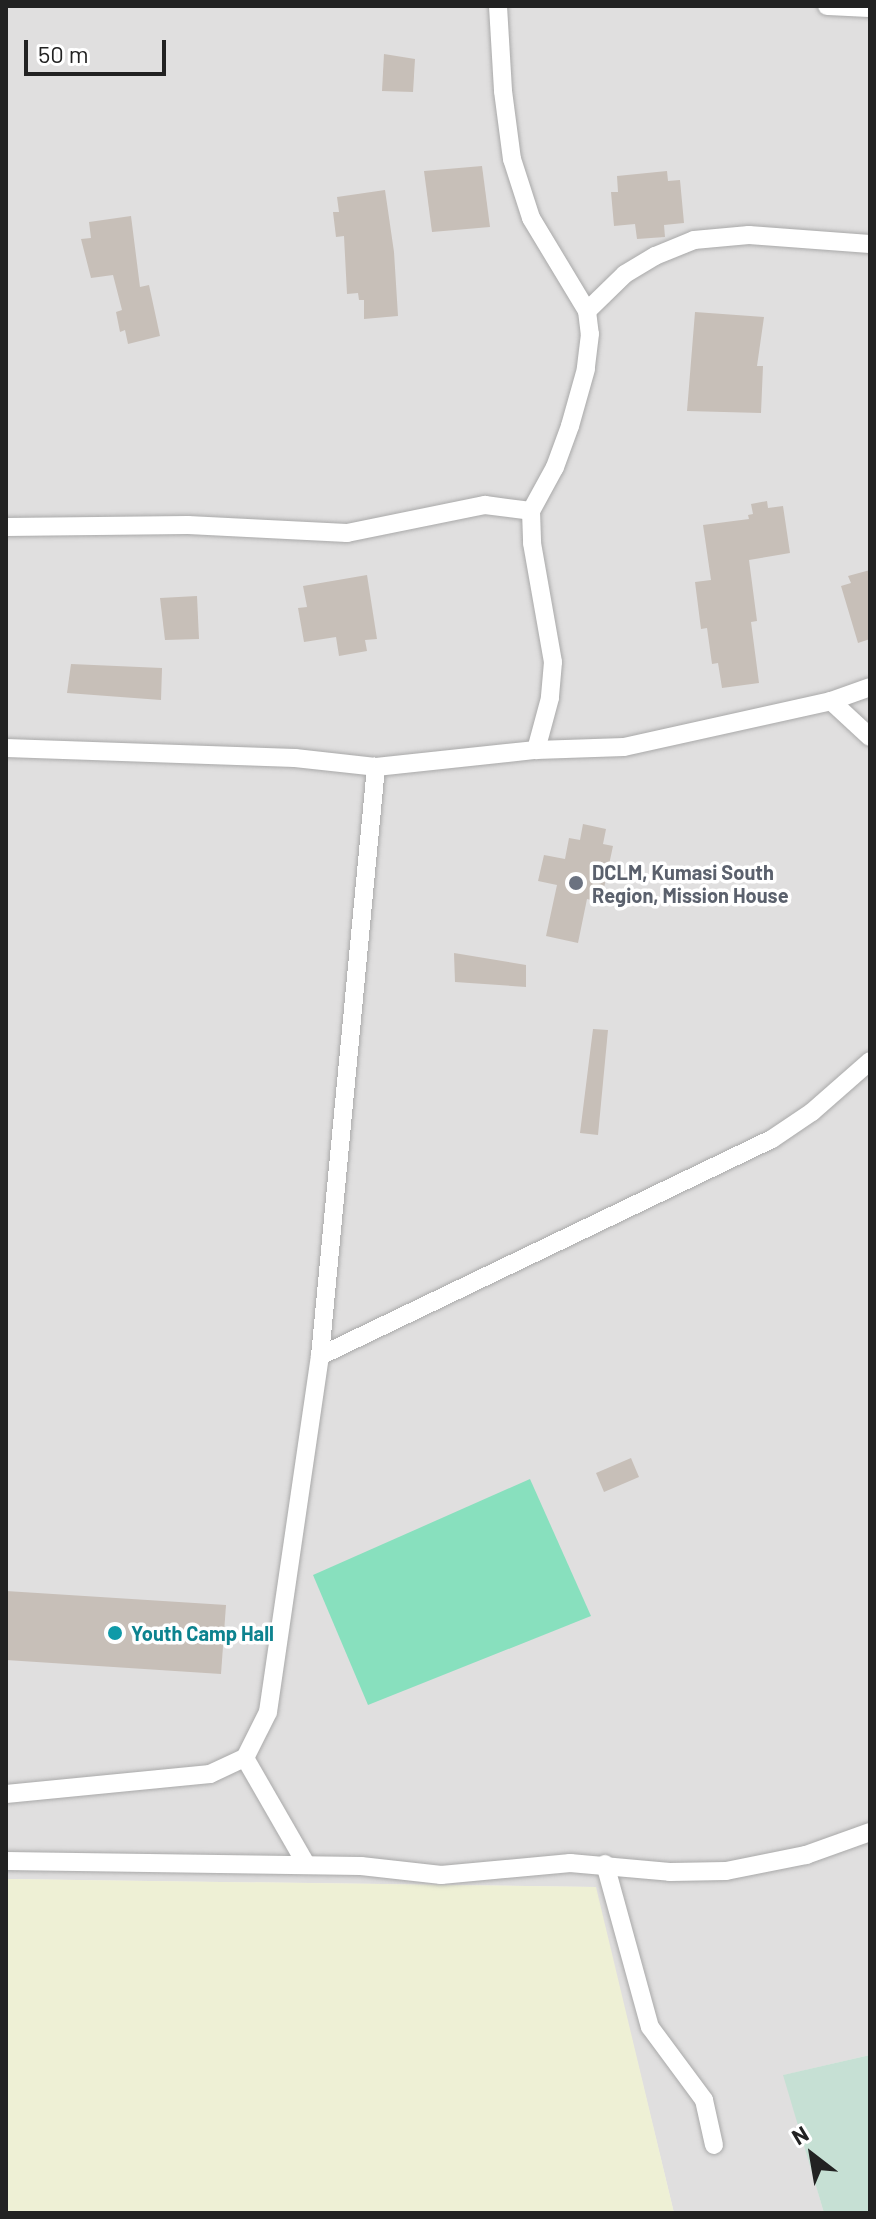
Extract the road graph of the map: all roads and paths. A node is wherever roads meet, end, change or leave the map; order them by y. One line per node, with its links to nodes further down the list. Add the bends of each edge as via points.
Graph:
1 (498, 6): 5 (street, via 512,159 531,218)
2 (827, 6): 3 (street)
3 (870, 8)
4 (870, 244): 5 (street, via 749,235 694,240 625,274)
5 (587, 311): 6 (street, via 590,334 582,384 555,467)
6 (531, 511): 7 (street, via 485,505 347,533 188,525); 12 (street, via 553,662)
7 (6, 527)
8 (870, 687): 9 (street)
9 (831, 701): 10 (street); 12 (street, via 624,747)
10 (870, 737)
11 (6, 748): 13 (street, via 295,758)
12 (536, 750): 13 (street)
13 (376, 767): 15 (street)
14 (870, 1061): 15 (street, via 772,1139)
15 (320, 1356): 16 (street, via 268,1712)
16 (245, 1758): 17 (street, via 210,1774); 20 (street)
17 (6, 1794)
18 (870, 1832): 21 (street, via 806,1855 726,1871 670,1872)
19 (6, 1861): 20 (street)
20 (306, 1864): 21 (street, via 441,1875)
21 (605, 1864): 22 (street, via 650,2027 704,2100)
22 (714, 2145)

